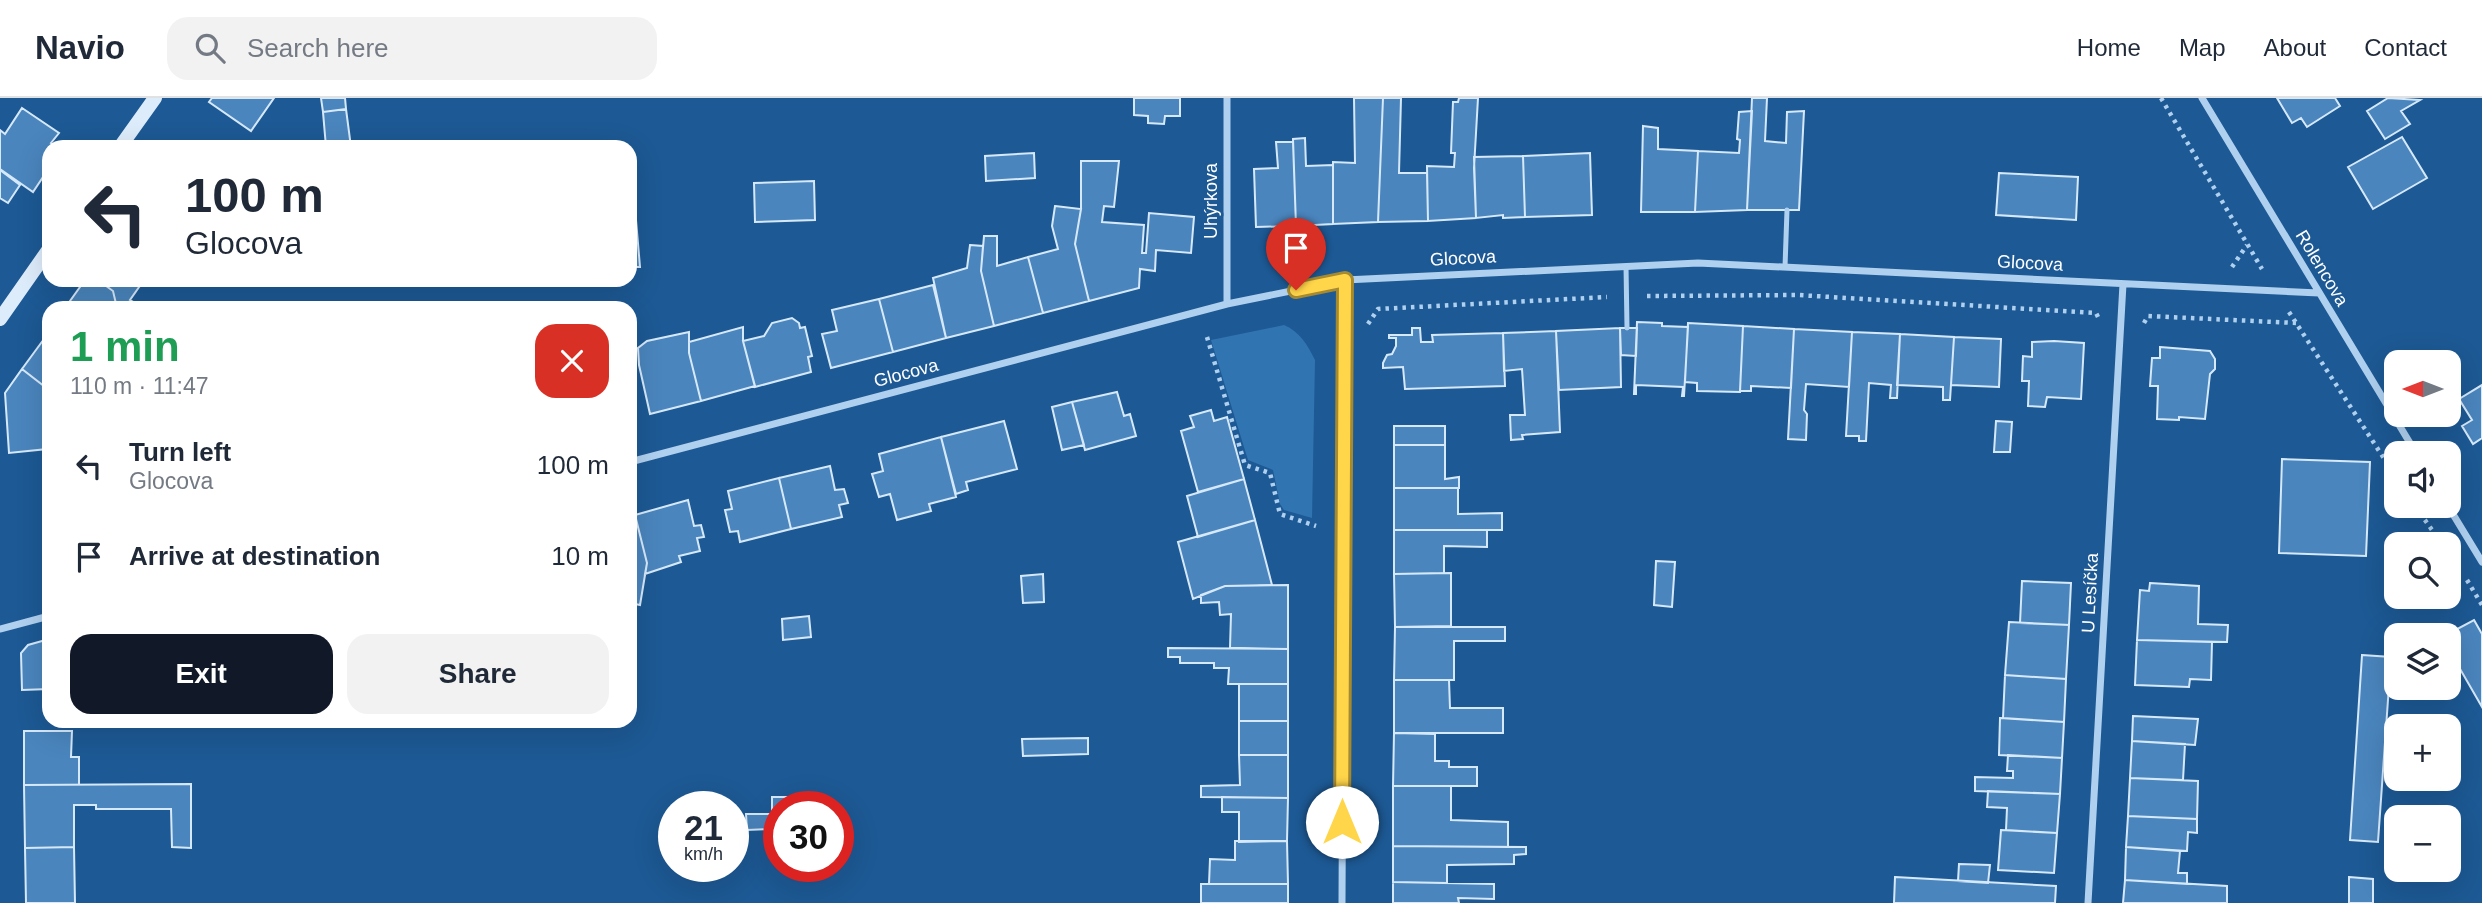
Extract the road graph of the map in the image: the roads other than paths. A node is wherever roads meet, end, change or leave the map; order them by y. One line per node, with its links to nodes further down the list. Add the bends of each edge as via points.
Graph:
1 (155, 98): 4 (main road)
2 (1227, 98): 12 (street, Uhýrkova)
3 (2202, 98): 11 (street, Rolencova)
4 (125, 140)
5 (1787, 210): 8 (lane)
6 (42, 259): 13 (main road)
7 (1626, 266): 8 (street, Glocova); 9 (street, Glocova); 14 (lane)
8 (1785, 267): 10 (street, Glocova)
9 (1345, 280): 12 (street, Glocova); 21 (street)
10 (2123, 284): 11 (street, Glocova); 22 (street, U Lesíčka)
11 (2319, 293): 15 (street, Rolencova)
12 (1227, 304): 16 (street, Glocova)
13 (0, 319)
14 (1627, 328)
15 (2409, 441)
16 (637, 460)
17 (2455, 518): 18 (street)
18 (2482, 562)
19 (42, 618): 20 (street)
20 (0, 629)
21 (1342, 903)
22 (2088, 903)

